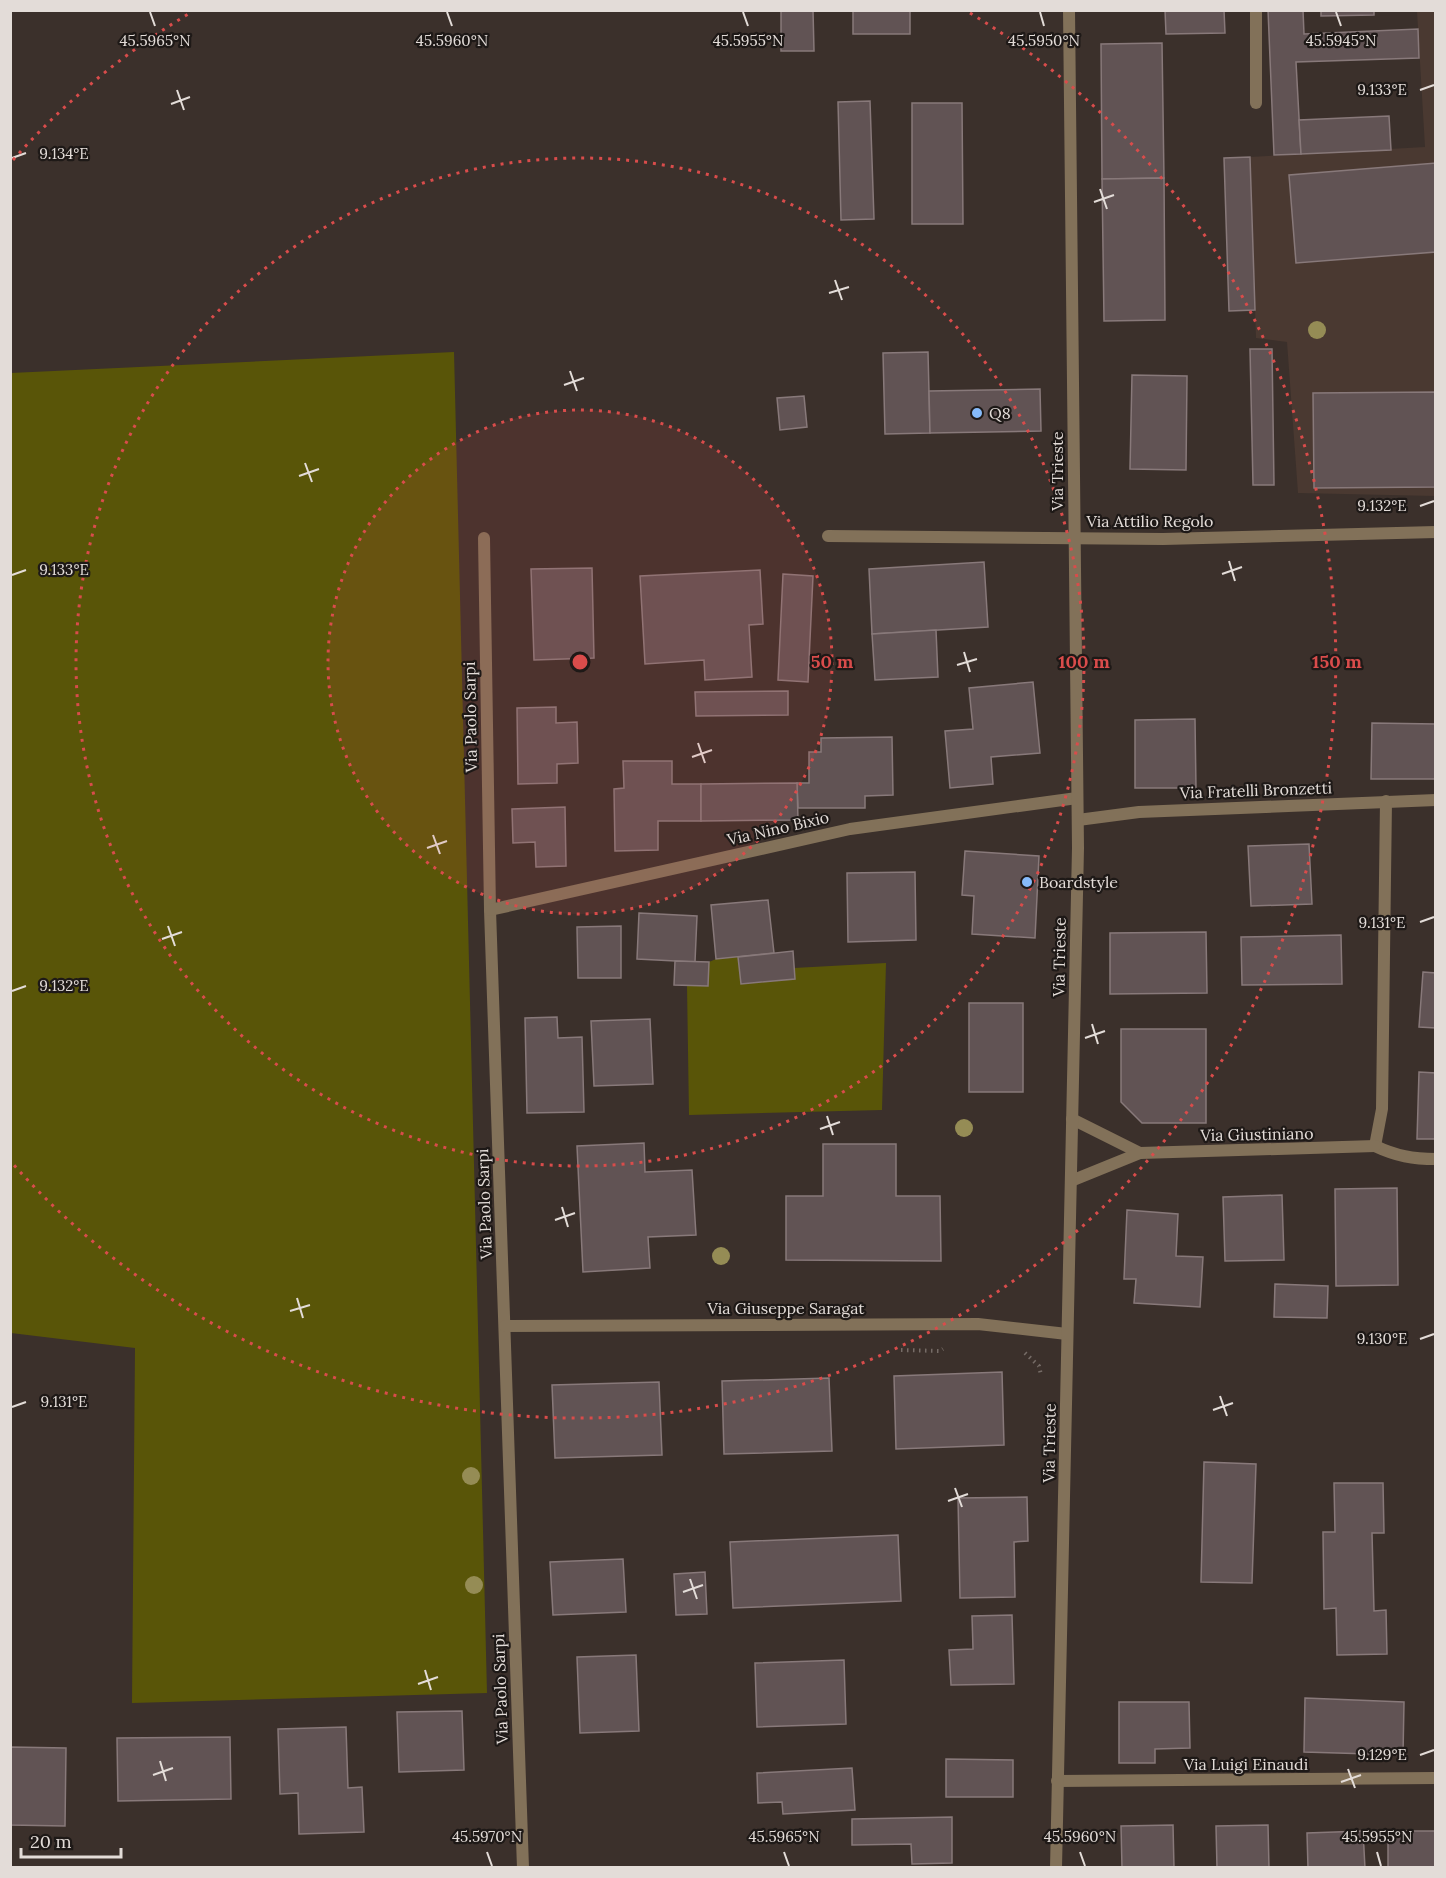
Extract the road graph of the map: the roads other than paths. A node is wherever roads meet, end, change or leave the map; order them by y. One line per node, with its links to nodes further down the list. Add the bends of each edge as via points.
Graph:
1 (1069, 10): 7 (street, Via Trieste)
2 (1256, 10): 3 (street)
3 (1256, 103)
4 (1436, 532): 7 (street, Via Attilio Regolo)
5 (828, 536): 7 (street, Via Attilio Regolo)
6 (484, 538): 12 (street, Via Paolo Sarpi)
7 (1074, 538): 8 (street, Via Trieste)
8 (1077, 798): 11 (street, Via Trieste); 12 (street, Via Nino Bixio, via 849,829)
9 (1436, 800): 10 (street, Via Fratelli Bronzetti)
10 (1386, 801): 11 (street, Via Fratelli Bronzetti, via 1139,812); 14 (street, via 1382,1109)
11 (1077, 820): 13 (street, Via Trieste)
12 (490, 910): 18 (street, Via Paolo Sarpi)
13 (1072, 1119): 15 (street, Via Giustiniano); 17 (street, Via Trieste)
14 (1375, 1146): 15 (street, Via Giustiniano); 16 (street, via 1395,1156)
15 (1140, 1153): 17 (street, Via Giustiniano)
16 (1436, 1159)
17 (1071, 1181): 19 (street, Via Trieste)
18 (505, 1326): 19 (street, Via Giuseppe Saragat, via 978,1324); 22 (street, Via Paolo Sarpi)
19 (1067, 1334): 21 (street, Via Trieste)
20 (1436, 1778): 21 (street, Via Luigi Einaudi)
21 (1057, 1781): 23 (street, Via Trieste)
22 (523, 1868)
23 (1056, 1868)

